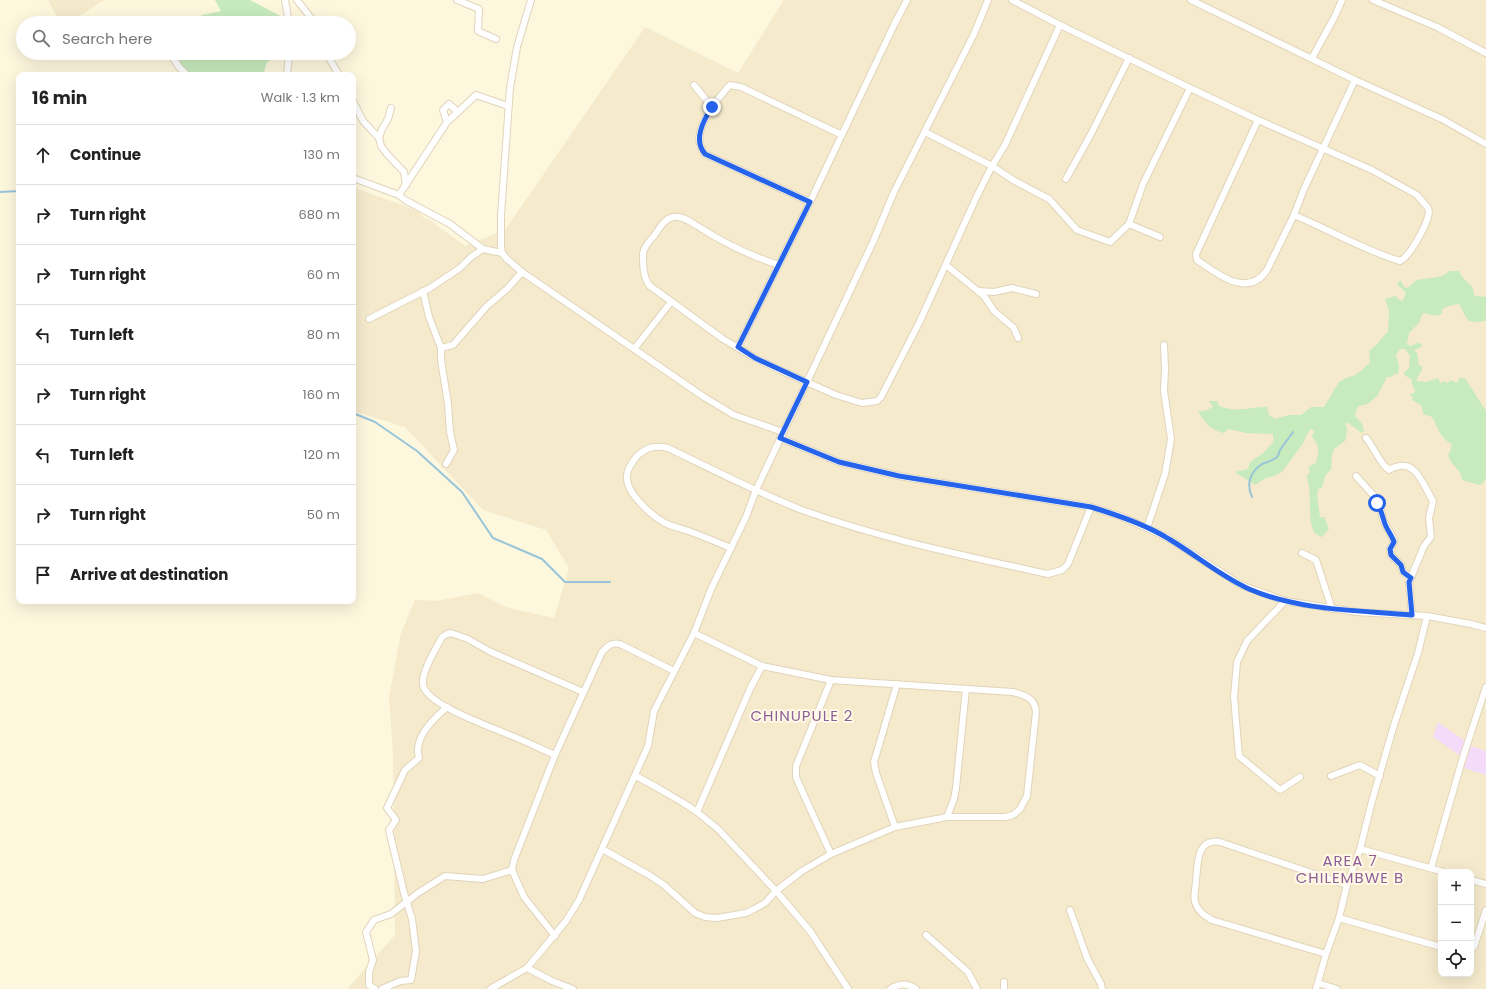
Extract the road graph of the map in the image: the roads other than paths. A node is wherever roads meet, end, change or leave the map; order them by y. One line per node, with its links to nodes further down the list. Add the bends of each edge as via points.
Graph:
1 (285, 0): 11 (street)
2 (297, 0): 12 (street)
3 (458, 0): 14 (street, via 480,9 478,31)
4 (531, 0): 27 (street, via 517,47)
5 (907, 0): 35 (street)
6 (988, 0): 34 (street, via 974,34)
7 (1012, 0): 13 (street)
8 (1191, 0): 17 (street)
9 (1342, 0): 17 (street)
10 (1373, 0): 15 (street, via 1431,24)
11 (288, 16)
12 (309, 16)
13 (1060, 25): 16 (street); 39 (street, via 1005,145)
14 (496, 39)
15 (1486, 53)
16 (1128, 58): 26 (street); 41 (street)
17 (1312, 58): 24 (street)
18 (174, 60): 21 (street)
19 (288, 60): 22 (street)
20 (330, 60): 23 (street)
21 (185, 72)
22 (287, 72)
23 (337, 72)
24 (1355, 80): 37 (street, via 1442,119); 38 (street)
25 (694, 85): 29 (street)
26 (1190, 88): 32 (street); 46 (street, via 1143,184)
27 (508, 106): 31 (street, via 476,96); 49 (street)
28 (356, 107): 36 (street, via 363,121)
29 (712, 107): 35 (street, via 726,88 734,85); 44 (street, via 700,133 699,142 705,154)
30 (391, 108): 36 (street)
31 (458, 112): 33 (street); 33 (street, via 449,104 443,110)
32 (1258, 120): 38 (street); 45 (street, via 1197,248 1197,260 1238,283 1252,284 1267,270)
33 (448, 122): 42 (street)
34 (925, 132): 39 (street); 63 (street, via 894,192)
35 (842, 135): 44 (street)
36 (379, 138): 42 (street, via 381,146 404,172)
37 (1486, 144)
38 (1323, 148): 45 (street); 45 (street, via 1372,170 1417,195 1428,208 1429,216 1406,258 1400,261)
39 (992, 166): 46 (street, via 1049,199 1077,230 1110,242); 51 (street)
40 (356, 179): 43 (street)
41 (1066, 179)
42 (406, 185): 43 (street)
43 (399, 195): 48 (street, via 450,224)
44 (810, 202): 50 (street)
45 (1294, 215)
46 (1129, 224): 47 (street)
47 (1160, 237)
48 (483, 250): 49 (street); 53 (street)
49 (502, 253): 52 (street)
50 (779, 265): 56 (street, via 757,258 681,217 673,217 663,224 647,245 643,255 647,283); 60 (street)
51 (946, 265): 54 (street); 63 (street, via 919,323 877,401 862,403)
52 (522, 272): 61 (street, via 453,344); 62 (street)
53 (423, 291): 57 (street); 61 (street, via 429,317)
54 (978, 291): 55 (street, via 994,292 1012,288); 58 (street, via 994,311 1014,328)
55 (1036, 294)
56 (671, 302): 60 (street); 62 (street)
57 (369, 319)
58 (1018, 338)
59 (1164, 345): 70 (street, via 1164,391 1171,438 1165,474)
60 (738, 347): 63 (street, via 755,358)
61 (441, 348): 66 (street, via 454,450)
62 (634, 349): 64 (street, via 734,415)
63 (807, 382): 64 (street)
64 (781, 435): 68 (street); 69 (street, via 839,462 899,476)
65 (1366, 438): 73 (street, via 1389,470 1404,465 1415,471 1433,501 1429,518 1431,537 1424,546)
66 (446, 464)
67 (1356, 476): 73 (street, via 1375,497 1393,538 1391,555 1401,565 1403,572)
68 (756, 490): 69 (street, via 802,510 874,534 1048,574 1062,570 1068,564); 71 (street); 71 (street, via 660,446 645,449 633,460 627,472 632,490 654,515 673,527 693,532)
69 (1091, 507): 70 (street)
70 (1147, 528): 74 (street, via 1168,538 1234,581)
71 (731, 548): 79 (street)
72 (1302, 553): 75 (street, via 1316,560)
73 (1411, 578): 76 (street, via 1409,582)
74 (1285, 602): 75 (street); 92 (street, via 1247,641 1237,662 1234,697 1239,756 1280,790)
75 (1332, 609): 76 (street)
76 (1412, 615): 77 (street)
77 (1427, 616): 78 (street); 91 (street)
78 (1486, 628)
79 (694, 633): 80 (street); 81 (street)
80 (762, 666): 82 (street); 93 (street)
81 (674, 672): 86 (street, via 616,643 610,644 602,652); 89 (street, via 654,711 649,742)
82 (831, 680): 83 (street); 98 (street, via 796,766 796,777)
83 (897, 684): 85 (street); 95 (street, via 874,762)
84 (1486, 687): 99 (street, via 1463,757)
85 (966, 689): 94 (street, via 958,774); 94 (street, via 1013,692 1033,701 1036,712 1027,796 1020,809 1006,817)
86 (583, 692): 87 (street, via 451,633 442,637 423,679 427,693); 88 (street)
87 (447, 707): 88 (street); 106 (street, via 422,735 417,749 419,758 405,770 387,808 396,820 390,830)
88 (554, 755): 100 (street)
89 (636, 776): 93 (street); 96 (street)
90 (1331, 776): 91 (street, via 1360,765)
91 (1380, 776): 97 (street)
92 (1300, 777)
93 (697, 812): 105 (street, via 718,829)
94 (948, 817): 95 (street)
95 (895, 827): 98 (street)
96 (602, 849): 105 (street, via 648,874 695,913 705,917 717,918 746,913 765,903); 111 (street, via 579,900)
97 (1360, 849): 99 (street); 104 (street)
98 (831, 854): 105 (street)
99 (1432, 868): 101 (street)
100 (512, 870): 106 (street, via 483,879 445,876); 111 (street, via 524,897)
101 (1438, 870)
102 (1474, 881): 103 (street)
103 (1486, 884)
104 (1347, 885): 109 (street); 114 (street, via 1220,842 1206,844 1198,857 1194,901 1201,913 1212,920)
105 (776, 890): 122 (street, via 810,931)
106 (407, 902): 118 (street, via 391,914 374,920 366,932 373,960 369,972 369,985); 119 (street, via 416,951 411,980 400,981)
107 (1070, 910): 127 (street, via 1087,958)
108 (1486, 910): 113 (street)
109 (1339, 918): 112 (street); 114 (street)
110 (926, 935): 125 (street, via 968,972)
111 (555, 936): 115 (street)
112 (1438, 946)
113 (1474, 947)
114 (1326, 954): 117 (street)
115 (527, 968): 120 (street); 121 (street)
116 (1004, 982): 126 (street)
117 (1317, 986): 128 (street)
118 (375, 989)
119 (382, 989)
120 (490, 989)
121 (573, 989)
122 (848, 989)
123 (890, 989): 124 (street, via 905,984)
124 (916, 989)
125 (977, 989)
126 (1004, 989)
127 (1102, 989)
128 (1337, 989)

